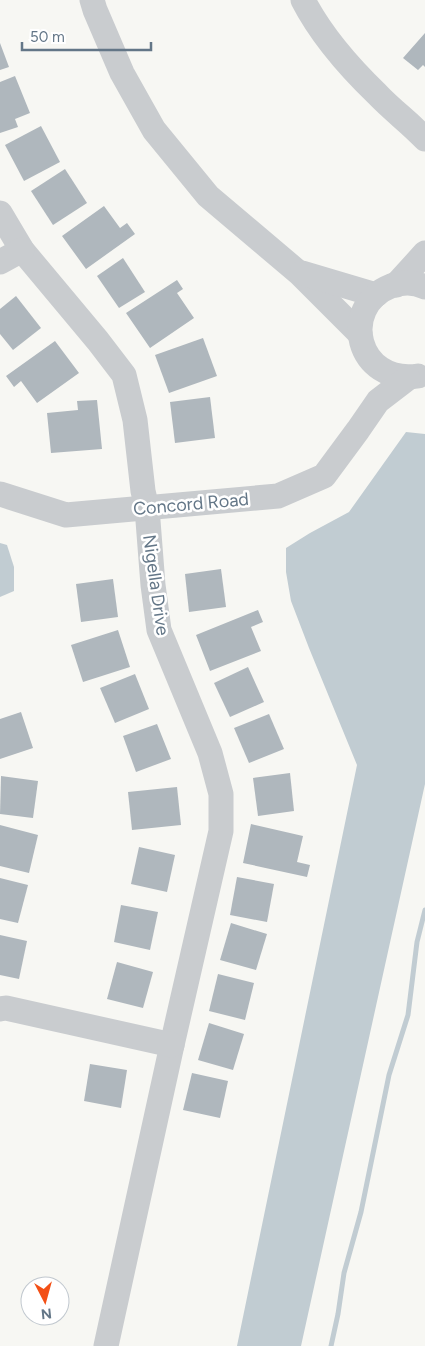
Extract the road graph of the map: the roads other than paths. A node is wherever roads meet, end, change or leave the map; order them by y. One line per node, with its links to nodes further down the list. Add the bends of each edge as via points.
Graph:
1 (92, 0): 8 (street, via 122,73 154,130 208,196)
2 (303, 0): 3 (street, via 313,20 346,62)
3 (425, 139)
4 (0, 214): 5 (street, Nigella Drive)
5 (22, 250): 7 (street); 16 (street, Nigella Drive, via 124,375 135,420)
6 (425, 254): 10 (street)
7 (0, 262)
8 (299, 272): 10 (street); 11 (street)
9 (425, 287): 10 (street, via 409,283)
10 (386, 290): 11 (street, via 367,306)
11 (360, 334): 12 (street, via 364,350)
12 (373, 363): 13 (street, via 395,376); 14 (street, Concord Road)
13 (417, 376): 14 (street, Concord Road, via 378,401)
14 (358, 430): 16 (street, Concord Road, via 324,476 278,496)
15 (0, 494): 16 (street, Concord Road, via 66,515)
16 (147, 508): 18 (street, Nigella Drive, via 159,630 210,753 221,794 221,832)
17 (0, 1009): 18 (street)
18 (172, 1045): 19 (street, Nigella Drive)
19 (106, 1346)

